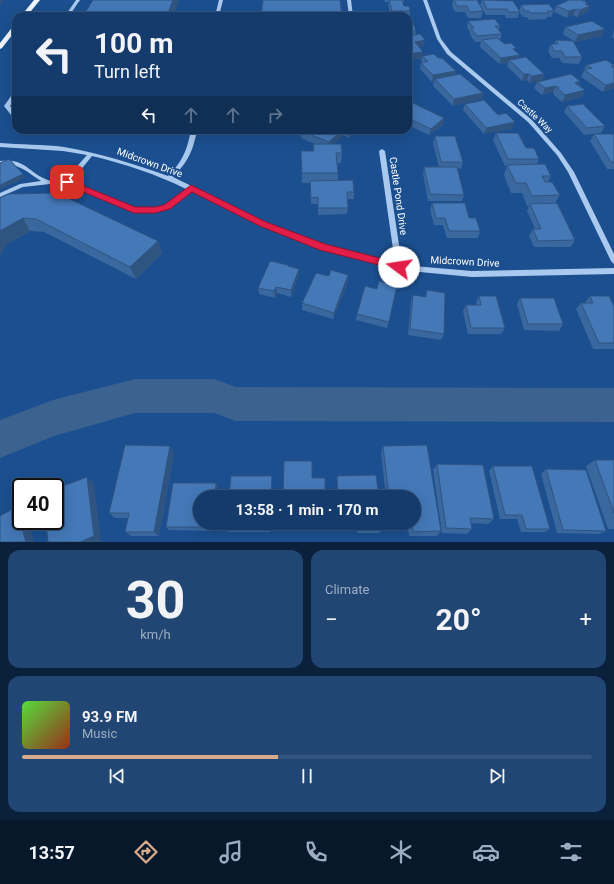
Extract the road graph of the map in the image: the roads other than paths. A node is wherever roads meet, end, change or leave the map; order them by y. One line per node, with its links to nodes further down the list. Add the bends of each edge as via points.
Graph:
1 (37, 0): 6 (main road)
2 (78, 0): 7 (street)
3 (221, 0): 8 (street)
4 (349, 0): 9 (street)
5 (424, 0): 24 (street, Castle Way, via 439,39 450,53 530,121 559,154 571,172)
6 (27, 12)
7 (70, 12)
8 (218, 12)
9 (350, 12)
10 (12, 31): 11 (main road)
11 (0, 47)
12 (12, 100): 13 (street, via 8,106)
13 (12, 112)
14 (193, 134): 19 (street, via 184,163)
15 (0, 145): 17 (street, Midcrown Drive, via 42,147)
16 (382, 151): 25 (street, Castle Pond Drive)
17 (92, 154): 19 (street, Midcrown Drive); 21 (street)
18 (0, 163): 20 (street, via 19,163)
19 (169, 178): 22 (street, Midcrown Drive)
20 (50, 182): 21 (street); 23 (street, via 22,185)
21 (67, 182): 22 (street, via 134,210 167,207)
22 (191, 188): 25 (street, Midcrown Drive, via 263,224 323,247)
23 (0, 195)
24 (614, 261)
25 (399, 267): 26 (street, Midcrown Drive, via 472,274)
26 (614, 271)

